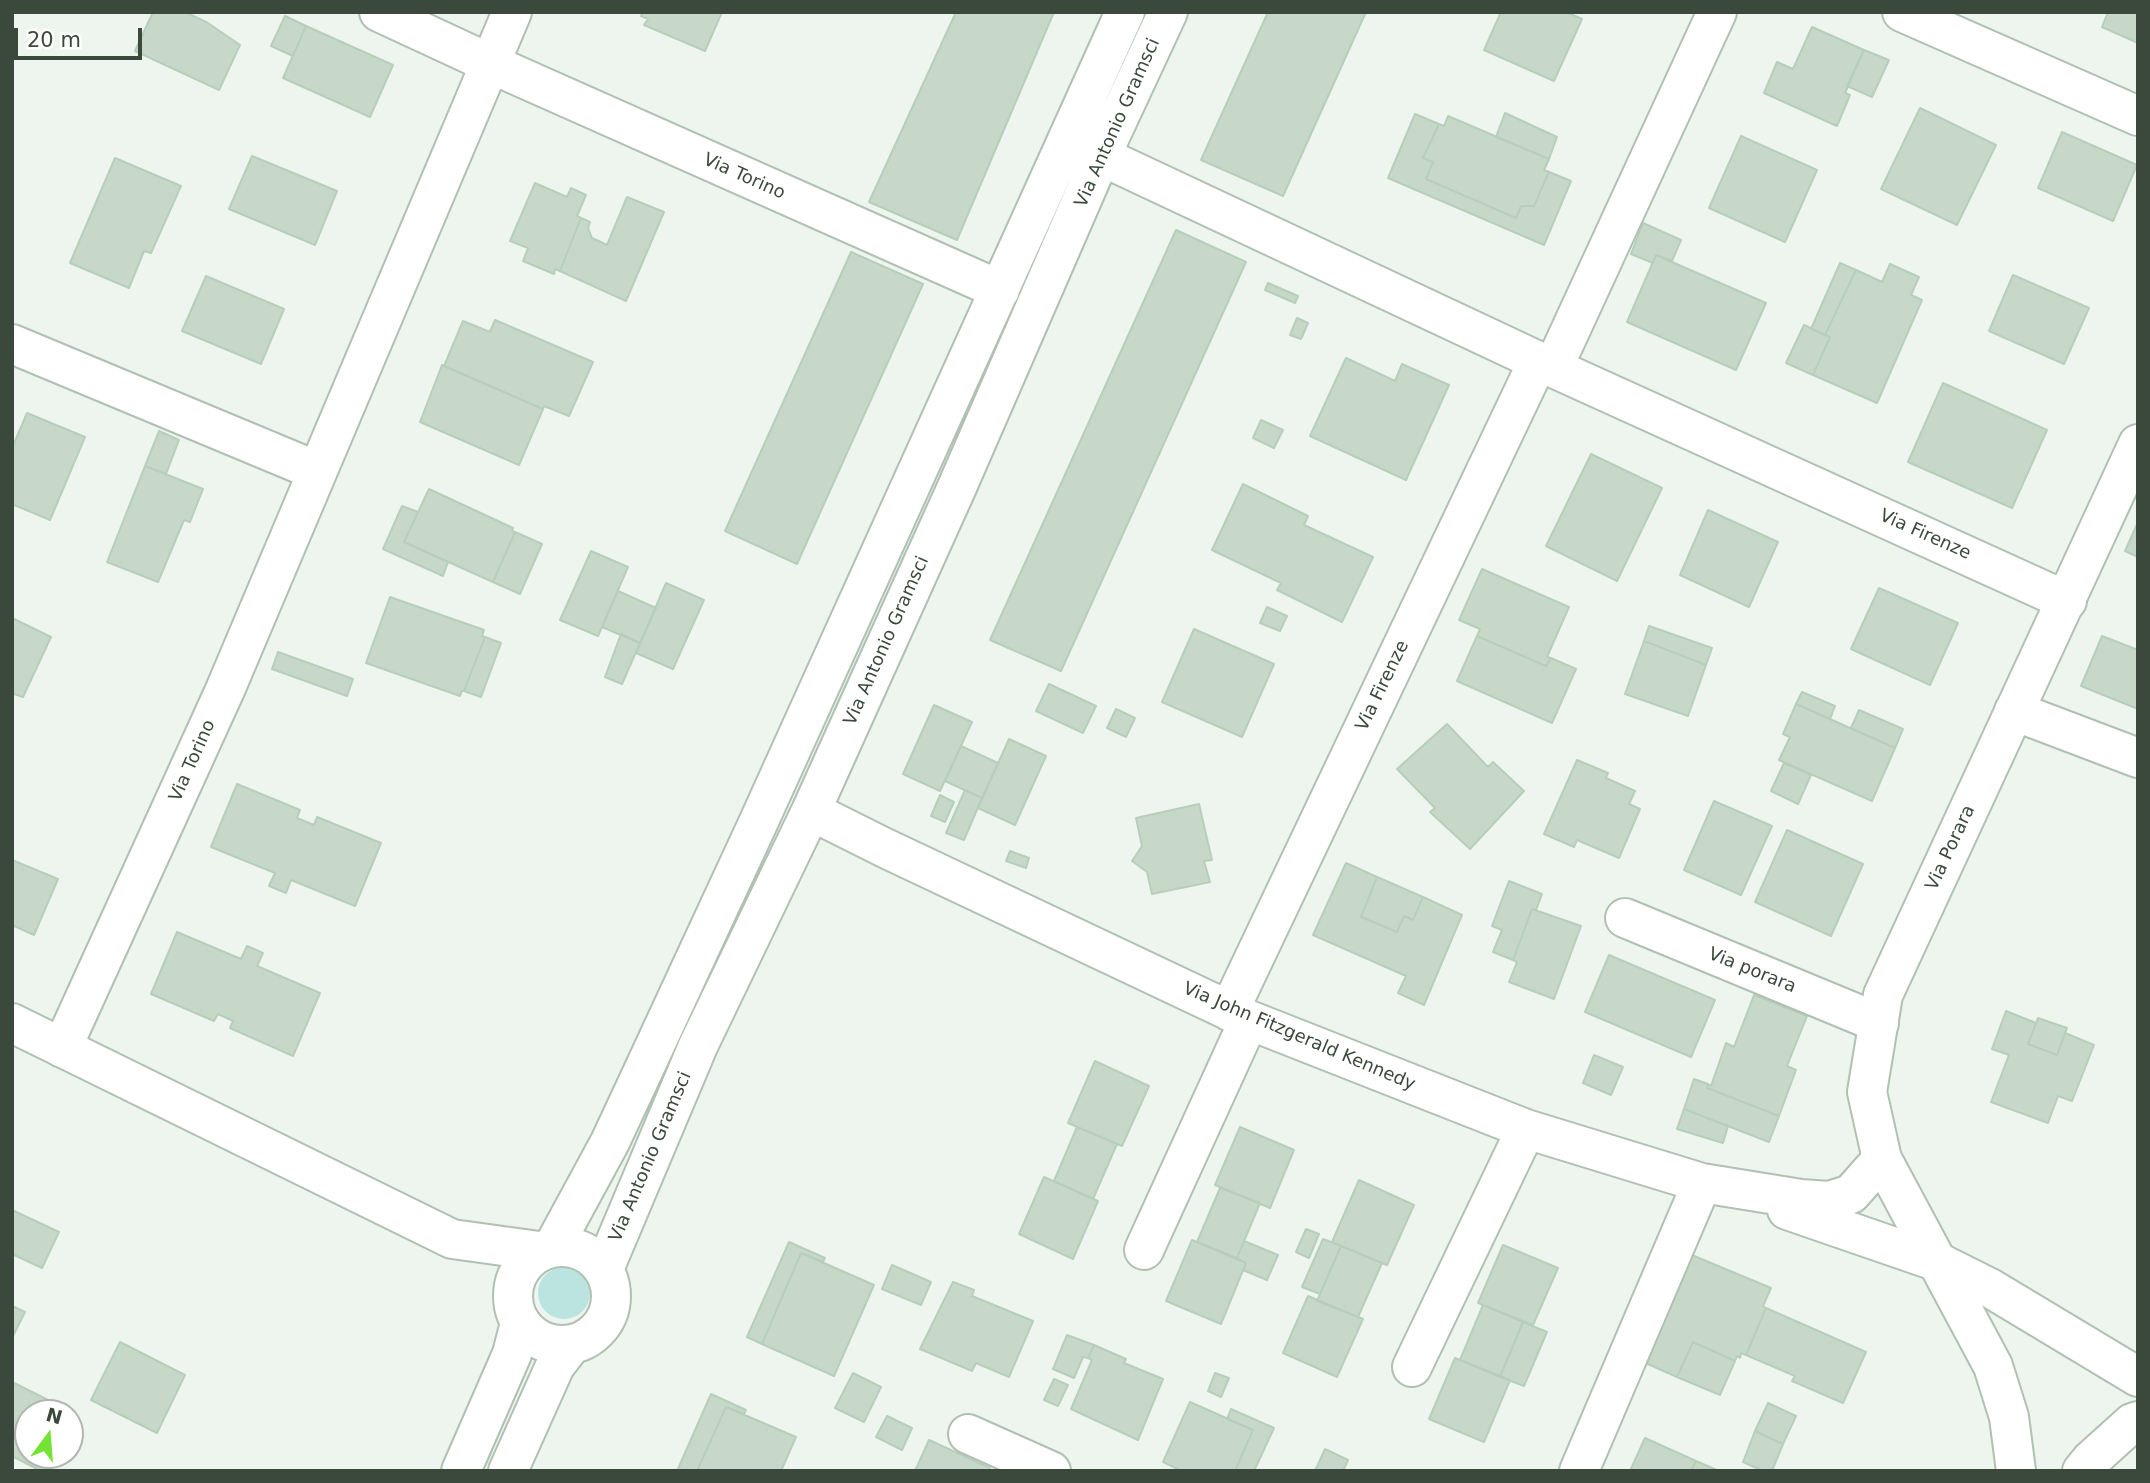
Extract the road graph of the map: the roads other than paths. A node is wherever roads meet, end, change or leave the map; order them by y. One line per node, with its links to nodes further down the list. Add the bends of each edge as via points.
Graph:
1 (379, 12): 7 (street, Via Torino)
2 (512, 12): 7 (street, Via Torino)
3 (1125, 12): 10 (street)
4 (1168, 12): 9 (street, Via Antonio Gramsci)
5 (1717, 12): 12 (street, Via Firenze)
6 (1902, 12): 8 (street)
7 (489, 64): 10 (street, Via Torino); 14 (street, Via Torino)
8 (2138, 116)
9 (1101, 156): 12 (street, Via Firenze); 18 (street, Via Antonio Gramsci)
10 (1000, 290): 28 (street, via 610,1142)
11 (12, 344): 14 (street)
12 (1545, 365): 15 (street, Via Firenze); 20 (street, Via Firenze)
13 (2138, 444): 15 (street, Via Porara)
14 (317, 471): 23 (street, Via Torino, via 225,690)
15 (2067, 601): 16 (street, Via Porara)
16 (2014, 711): 17 (street); 22 (street, Via Porara, via 1883,995)
17 (2138, 758)
18 (811, 811): 20 (street, Via John Fitzgerald Kennedy); 31 (street, Via Antonio Gramsci, via 698,1046)
19 (1625, 918): 22 (street, Via porara)
20 (1239, 1015): 24 (street, Via John Fitzgerald Kennedy); 29 (street, Via Firenze)
21 (12, 1023): 23 (street)
22 (1879, 1023): 25 (street, Via Porara, via 1867,1091)
23 (62, 1048): 27 (street)
24 (1526, 1129): 26 (street, Via John Fitzgerald Kennedy); 34 (street)
25 (1882, 1159): 26 (street, Via John Fitzgerald Kennedy, via 1851,1194 1829,1201); 30 (street, Via Porara)
26 (1714, 1184): 30 (street, Via John Fitzgerald Kennedy); 41 (street)
27 (452, 1239): 28 (street); 32 (street)
28 (546, 1249): 31 (street, via 567,1246 581,1250); 32 (street, via 527,1260 519,1272 513,1285)
29 (1144, 1250)
30 (1938, 1262): 35 (street); 42 (street, Via Porara, via 1993,1366 2008,1417)
31 (604, 1269): 33 (street, via 610,1284 607,1315 587,1339)
32 (516, 1310): 33 (street, via 529,1333 542,1341); 38 (street, via 512,1354)
33 (572, 1344): 39 (street, via 555,1366)
34 (1412, 1367)
35 (2138, 1377)
36 (2138, 1421): 43 (street)
37 (968, 1434): 40 (street)
38 (461, 1471)
39 (508, 1471)
40 (1051, 1471)
41 (1579, 1471)
42 (2016, 1471)
43 (2082, 1471)

